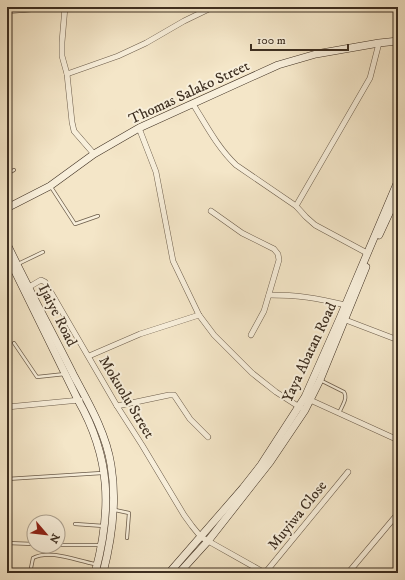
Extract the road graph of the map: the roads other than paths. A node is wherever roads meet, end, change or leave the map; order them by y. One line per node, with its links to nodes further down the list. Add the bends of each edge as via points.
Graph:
1 (55, 7): 4 (street)
2 (65, 7): 7 (street, via 62,56)
3 (213, 7): 7 (street, via 118,56)
4 (7, 11)
5 (398, 41): 6 (main road, Thomas Salako Street)
6 (379, 43): 8 (main road, Thomas Salako Street, via 316,54 278,65); 16 (street, via 370,78)
7 (67, 74): 10 (street, via 74,131)
8 (193, 104): 9 (main road, Thomas Salako Street); 16 (street, via 228,158)
9 (139, 128): 10 (main road, Thomas Salako Street); 27 (street, via 156,172 173,261)
10 (94, 154): 14 (main road, Thomas Salako Street)
11 (14, 170): 12 (lane)
12 (7, 174)
13 (398, 181): 22 (main road, Yaya Abatan Road)
14 (50, 186): 17 (main road, Thomas Salako Street); 19 (lane, via 75,224)
15 (398, 194): 28 (main road, Yaya Abatan Road)
16 (296, 206): 22 (street, via 315,225)
17 (7, 208)
18 (211, 210): 25 (street, via 242,233 274,249 278,254 279,260)
19 (98, 216)
20 (7, 244): 23 (main road, Ijaiye Road)
21 (43, 252): 23 (lane)
22 (367, 253): 26 (main road, Yaya Abatan Road)
23 (11, 259): 24 (main road, Ijaiye Road); 33 (main road, Ijaiye Road)
24 (29, 287): 32 (street, Mokuolu Street, via 41,280 45,282); 35 (main road, Ijaiye Road)
25 (269, 295): 26 (street, via 311,297); 29 (street, via 264,311)
26 (345, 306): 28 (main road, Yaya Abatan Road)
27 (199, 315): 32 (street, via 140,334); 40 (street, via 214,335 252,373)
28 (343, 319): 30 (street); 34 (main road, Yaya Abatan Road); 36 (main road, Yaya Abatan Road)
29 (251, 335)
30 (398, 340)
31 (14, 343): 33 (lane, via 37,377)
32 (89, 356): 38 (street, Mokuolu Street)
33 (65, 374): 37 (main road, Ijaiye Road)
34 (320, 380): 36 (main road, Yaya Abatan Road); 41 (lane, via 344,392 346,398)
35 (86, 397): 37 (street); 47 (main road, Ijaiye Road, via 106,444 111,464)
36 (308, 399): 40 (main road, Yaya Abatan Road); 41 (street)
37 (78, 400): 39 (street); 45 (main road, Ijaiye Road, via 92,427)
38 (117, 406): 42 (street, via 174,395 190,419); 51 (street, Mokuolu Street, via 184,515)
39 (7, 407)
40 (302, 408): 51 (main road, Yaya Abatan Road, via 252,477); 53 (main road, Yaya Abatan Road, via 270,462)
41 (339, 413): 43 (street)
42 (208, 437)
43 (398, 440)
44 (348, 472): 64 (street, Muyiwa Close)
45 (105, 473): 46 (lane); 50 (main road, Ijaiye Road, via 107,503)
46 (7, 479)
47 (114, 510): 52 (lane, via 129,513); 61 (main road, Ijaiye Road)
48 (395, 517): 65 (street)
49 (75, 524): 50 (lane)
50 (104, 526): 57 (main road, Ijaiye Road)
51 (201, 537): 53 (street); 62 (main road, Yaya Abatan Road)
52 (127, 538)
53 (208, 541): 63 (main road, Yaya Abatan Road); 64 (street)
54 (7, 543): 55 (lane)
55 (26, 544)
56 (66, 544): 57 (lane)
57 (101, 545): 58 (main road, Ijaiye Road)
58 (98, 564): 59 (lane, via 51,555 37,556 33,558); 60 (main road, Ijaiye Road)
59 (30, 573)
60 (95, 573)
61 (103, 573)
62 (169, 573)
63 (179, 573)
64 (265, 573)
65 (348, 573)

